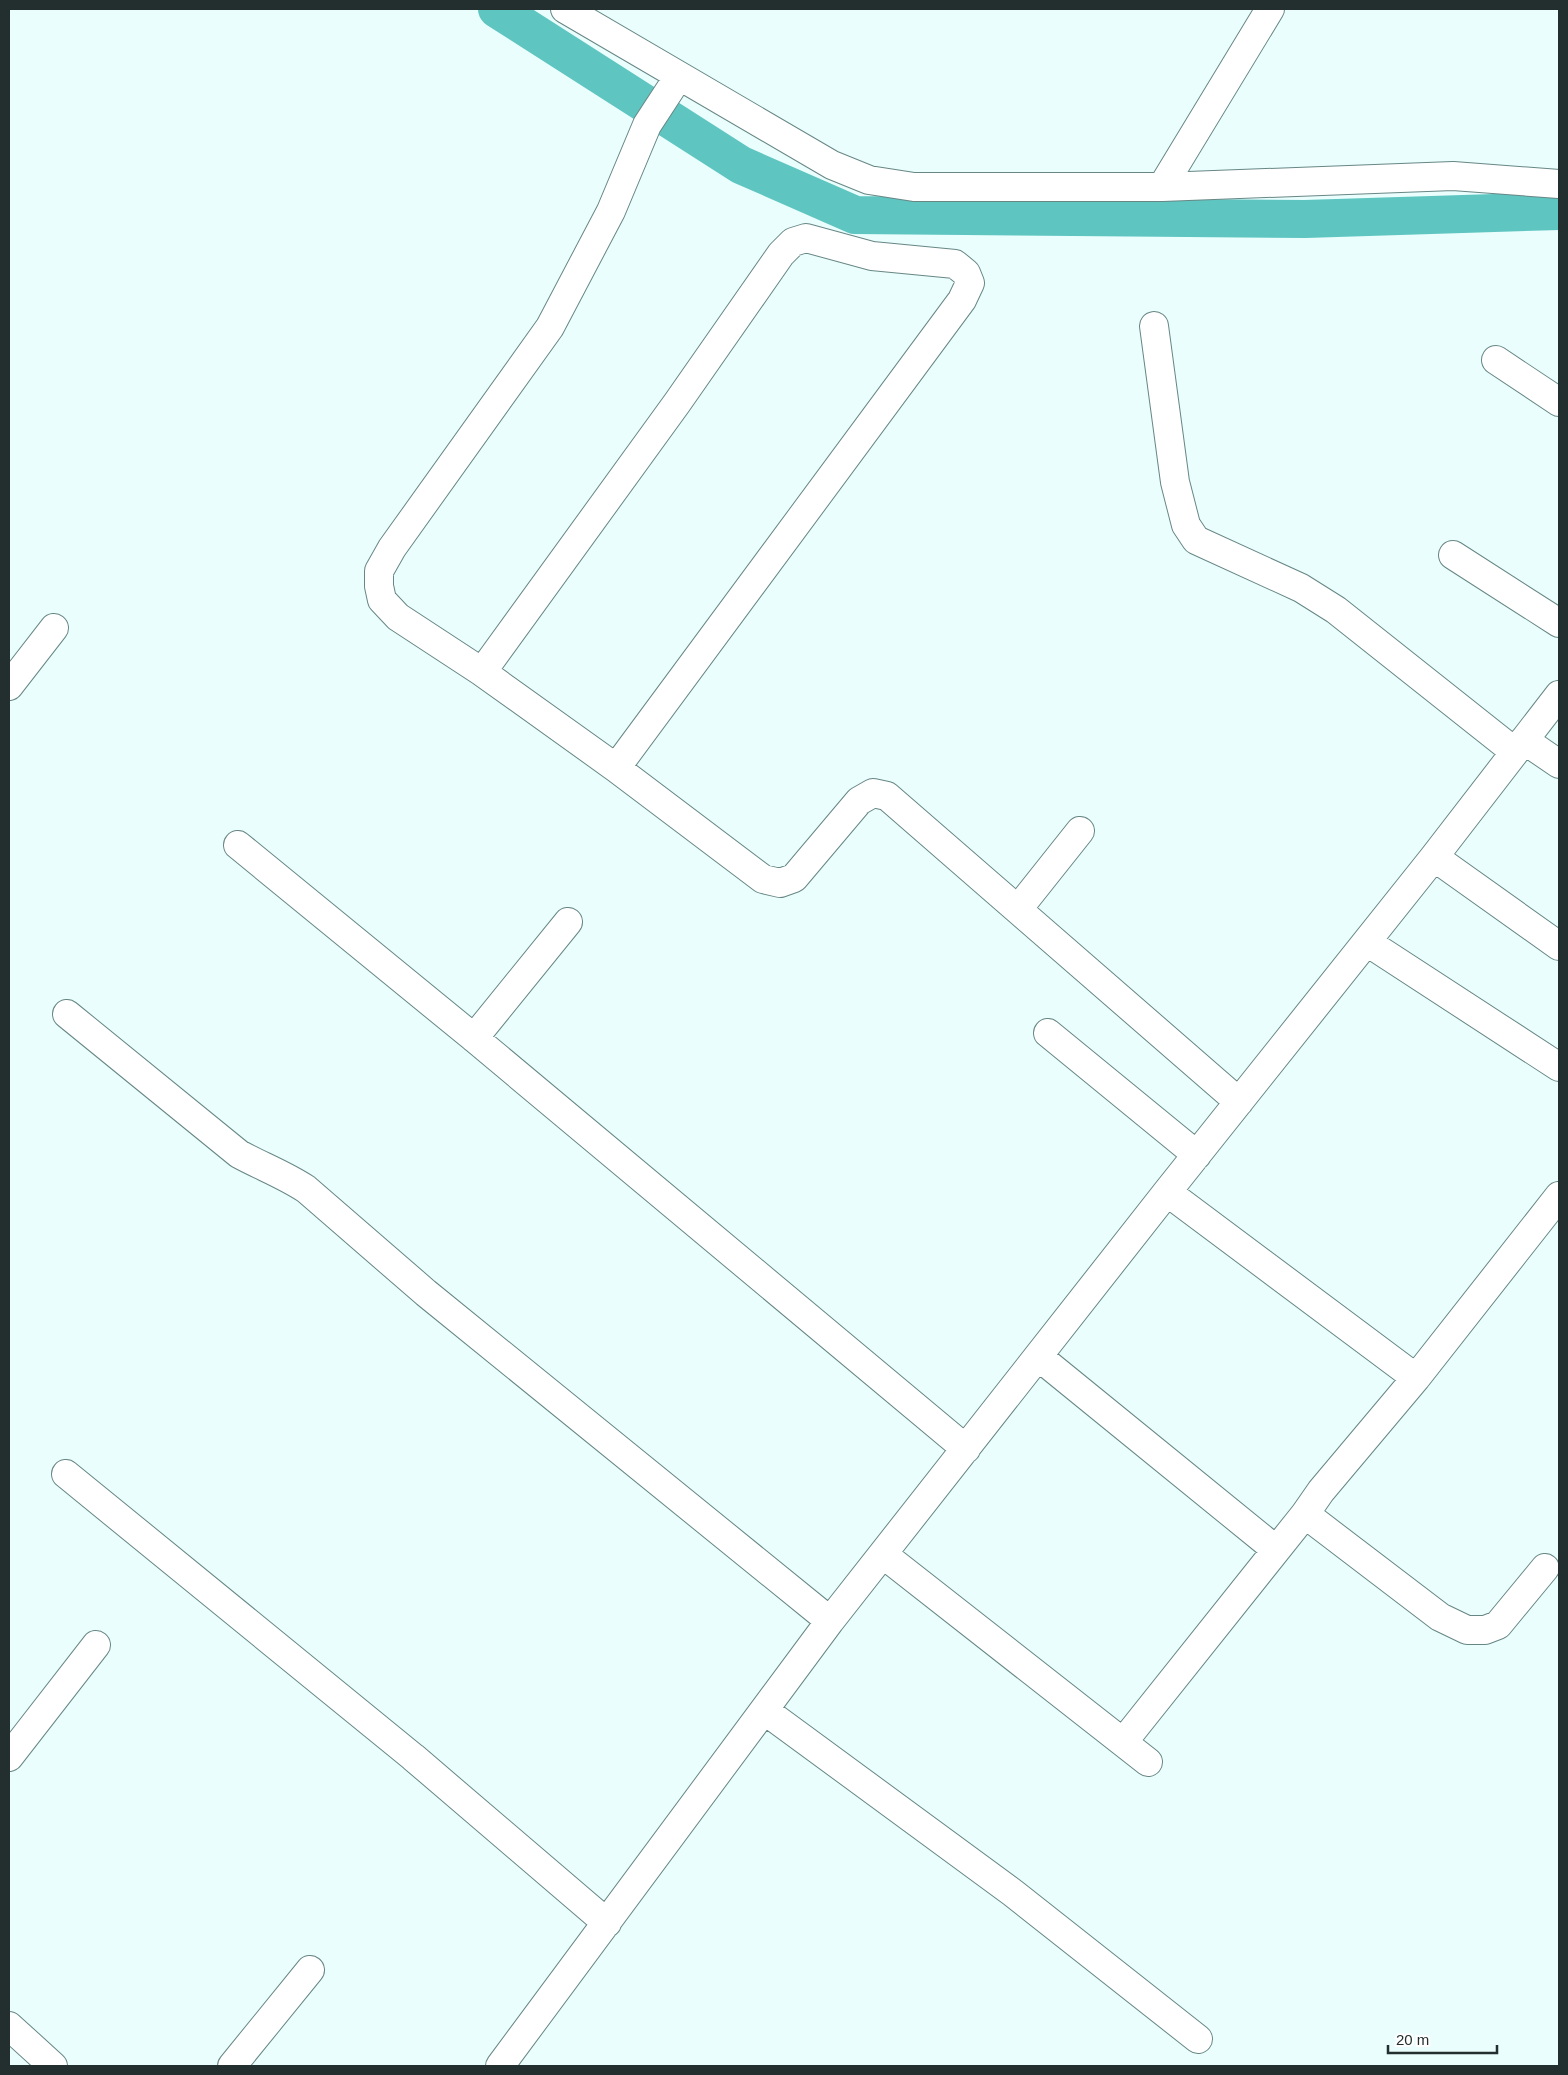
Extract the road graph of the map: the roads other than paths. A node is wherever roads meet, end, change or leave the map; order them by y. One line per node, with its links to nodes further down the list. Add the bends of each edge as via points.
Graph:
1 (564, 9): 3 (street)
2 (1270, 9): 5 (street)
3 (675, 82): 5 (street, via 832,165 869,180 914,187); 12 (street, via 647,125 611,211 550,327 392,548 379,571 382,600 398,617)
4 (1559, 184): 5 (street, via 1454,176)
5 (1162, 187)
6 (1154, 326): 15 (street, via 1175,482 1186,525 1196,540 1301,588 1336,610)
7 (1496, 360): 8 (street)
8 (1559, 402)
9 (1454, 556): 10 (street)
10 (1559, 623)
11 (54, 628): 13 (street)
12 (482, 672): 17 (street); 17 (street, via 781,254 793,242 806,238 872,256 955,264 966,273 970,283 962,300)
13 (9, 686)
14 (1559, 695): 15 (street)
15 (1520, 746): 16 (street); 20 (street)
16 (1559, 764)
17 (616, 768): 21 (street, via 763,879 780,883 794,878 859,801 873,793 887,796)
18 (1080, 831): 21 (street)
19 (238, 845): 27 (street)
20 (1434, 857): 23 (street); 24 (street)
21 (1018, 909): 29 (street)
22 (568, 922): 27 (street)
23 (1367, 942): 28 (street); 29 (street)
24 (1559, 946)
25 (67, 1014): 41 (street, via 239,1154 306,1189 426,1293)
26 (1048, 1034): 30 (street)
27 (474, 1038): 35 (street)
28 (1559, 1067)
29 (1238, 1102): 30 (street)
30 (1197, 1155): 31 (street)
31 (1167, 1192): 33 (street); 34 (street)
32 (1559, 1196): 34 (street)
33 (1039, 1357): 35 (street); 38 (street)
34 (1416, 1378): 37 (street)
35 (966, 1449): 39 (street)
36 (66, 1474): 47 (street, via 413,1757)
37 (1304, 1514): 38 (street); 40 (street, via 1440,1617 1467,1630 1485,1630 1498,1625)
38 (1275, 1549): 44 (street)
39 (884, 1554): 41 (street); 44 (street)
40 (1545, 1568)
41 (830, 1621): 43 (street)
42 (96, 1645): 45 (street)
43 (764, 1710): 47 (street); 50 (street, via 1013,1893)
44 (1124, 1741): 46 (street)
45 (9, 1757)
46 (1148, 1762)
47 (607, 1922): 53 (street)
48 (310, 1970): 52 (street)
49 (9, 2026): 51 (street)
50 (1198, 2039)
51 (53, 2066)
52 (232, 2066)
53 (500, 2066)

